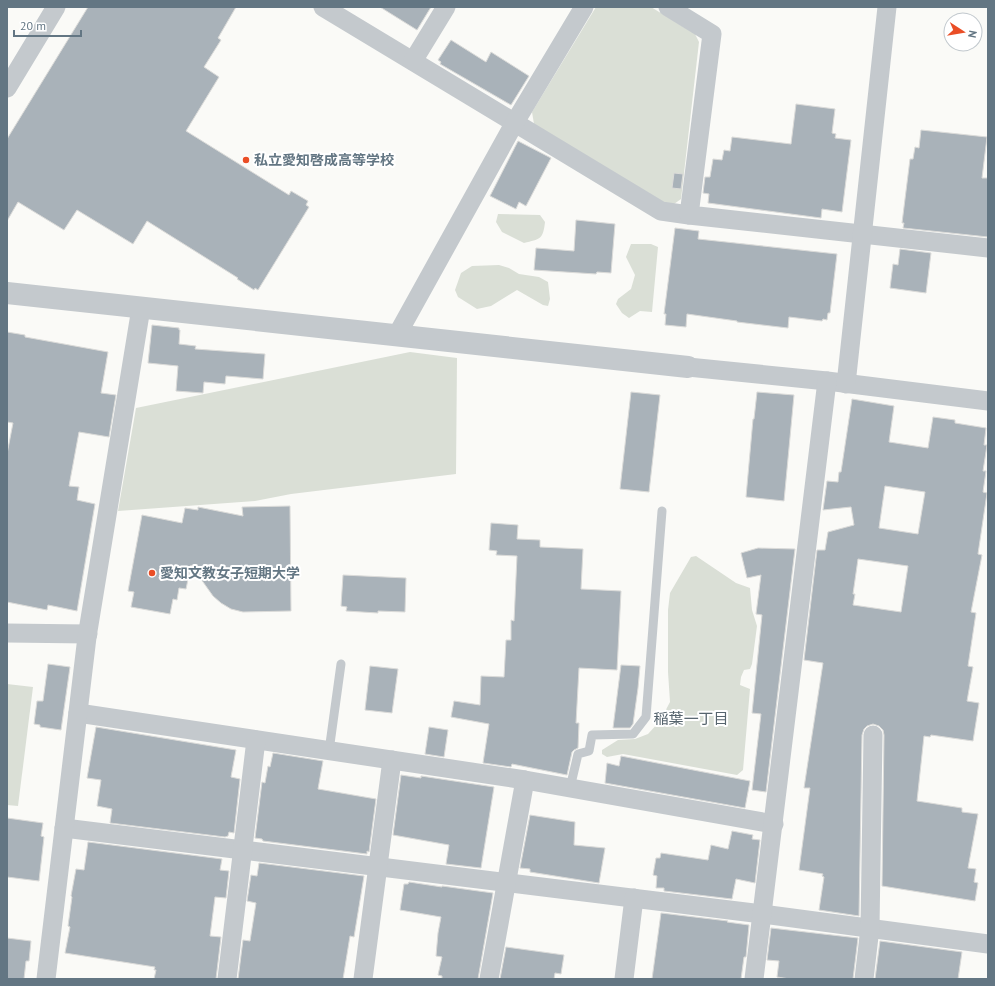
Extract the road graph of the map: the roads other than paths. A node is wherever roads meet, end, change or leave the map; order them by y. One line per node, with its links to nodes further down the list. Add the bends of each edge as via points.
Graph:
1 (56, 7): 8 (street)
2 (323, 7): 7 (street)
3 (446, 7): 7 (street)
4 (584, 7): 9 (street)
5 (668, 7): 10 (street, via 712,34)
6 (887, 7): 11 (street)
7 (413, 61): 9 (street)
8 (7, 88)
9 (516, 122): 10 (street, via 661,211); 15 (street)
10 (688, 215): 11 (street)
11 (863, 234): 12 (street); 18 (street)
12 (988, 248)
13 (7, 293): 14 (street)
14 (141, 308): 15 (street); 22 (street)
15 (397, 336): 16 (street)
16 (688, 367): 17 (street)
17 (827, 381): 18 (street); 31 (street)
18 (846, 384): 19 (street)
19 (988, 401)
20 (662, 510): 30 (lane, via 646,717 633,734 592,735 589,751 578,754)
21 (7, 633): 22 (street)
22 (88, 634): 24 (street)
23 (341, 664): 27 (lane)
24 (78, 713): 26 (street); 32 (street)
25 (873, 735): 38 (street)
26 (256, 740): 27 (street); 33 (street)
27 (329, 751): 28 (street)
28 (392, 760): 29 (street); 34 (street)
29 (525, 780): 30 (street); 35 (street)
30 (570, 788): 31 (street)
31 (774, 824): 37 (street)
32 (64, 828): 33 (street); 40 (street)
33 (242, 850): 34 (street); 41 (street)
34 (378, 866): 35 (street); 42 (street)
35 (507, 882): 36 (street); 43 (street)
36 (634, 898): 37 (street); 44 (street)
37 (762, 914): 38 (street); 45 (street)
38 (870, 928): 39 (street); 46 (street)
39 (988, 944)
40 (46, 979)
41 (226, 979)
42 (363, 979)
43 (489, 979)
44 (624, 979)
45 (754, 979)
46 (864, 979)

